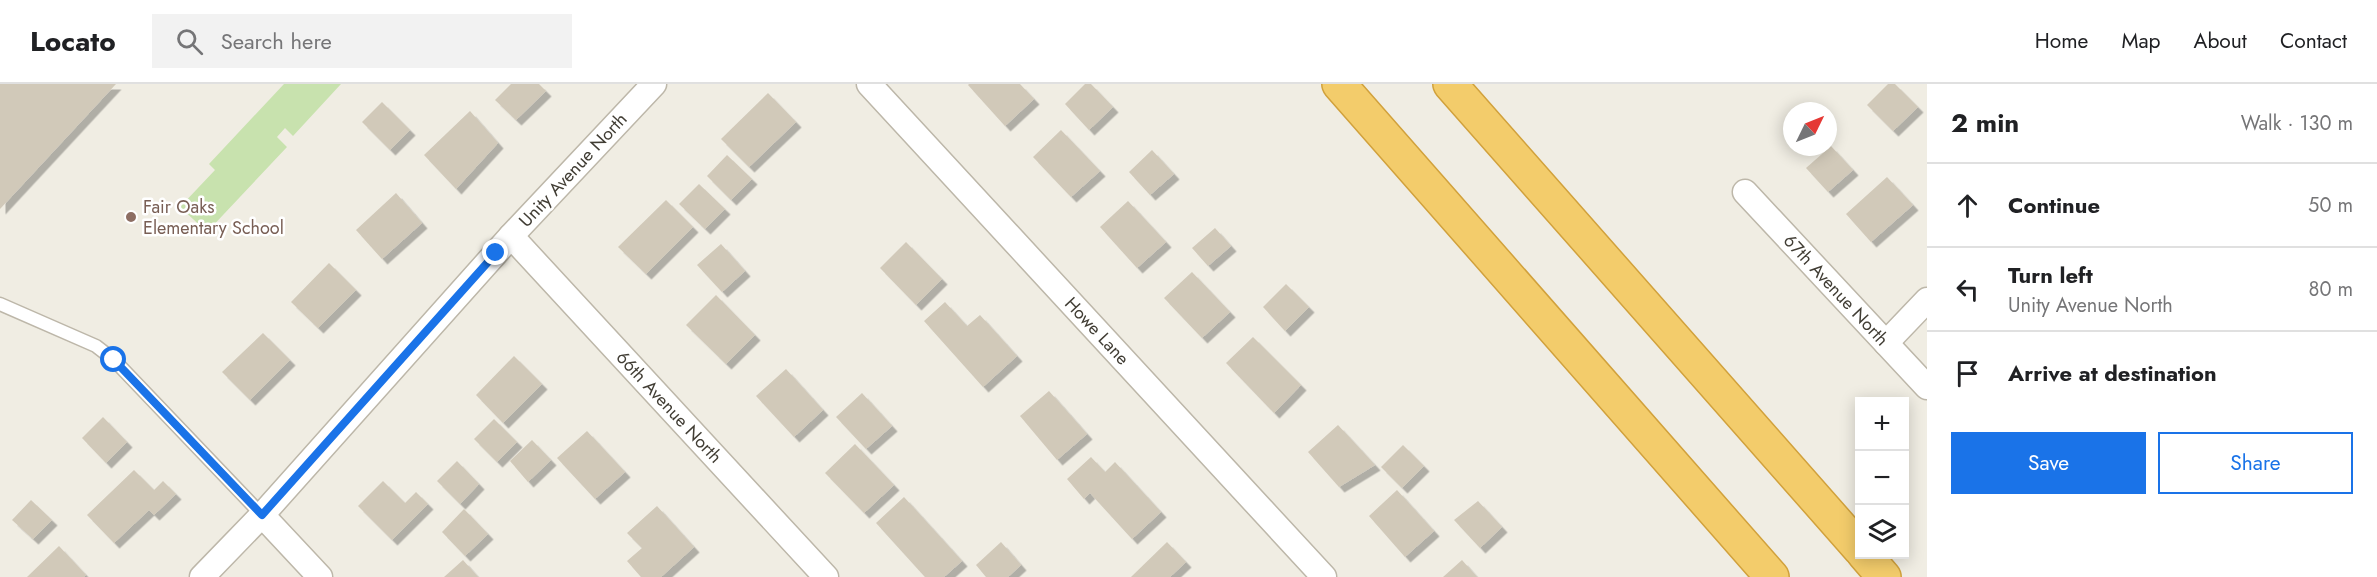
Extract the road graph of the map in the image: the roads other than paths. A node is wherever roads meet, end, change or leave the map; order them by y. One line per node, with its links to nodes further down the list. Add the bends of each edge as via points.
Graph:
1 (654, 84): 6 (street, Unity Avenue North)
2 (869, 84): 17 (street, Howe Lane)
3 (1339, 84): 18 (highway)
4 (1450, 84): 12 (highway)
5 (1745, 192): 9 (street, 67th Avenue North)
6 (511, 236): 11 (street, Unity Avenue North); 16 (street, 66th Avenue North)
7 (1927, 300): 9 (street)
8 (0, 304): 11 (lane, via 96,346 114,360)
9 (1886, 343): 10 (street, 67th Avenue North)
10 (1927, 387)
11 (262, 515): 14 (street, Unity Avenue North); 15 (street)
12 (1855, 543)
13 (1868, 559): 19 (highway)
14 (202, 577)
15 (320, 577)
16 (826, 577)
17 (1324, 577)
18 (1772, 577)
19 (1884, 577)

